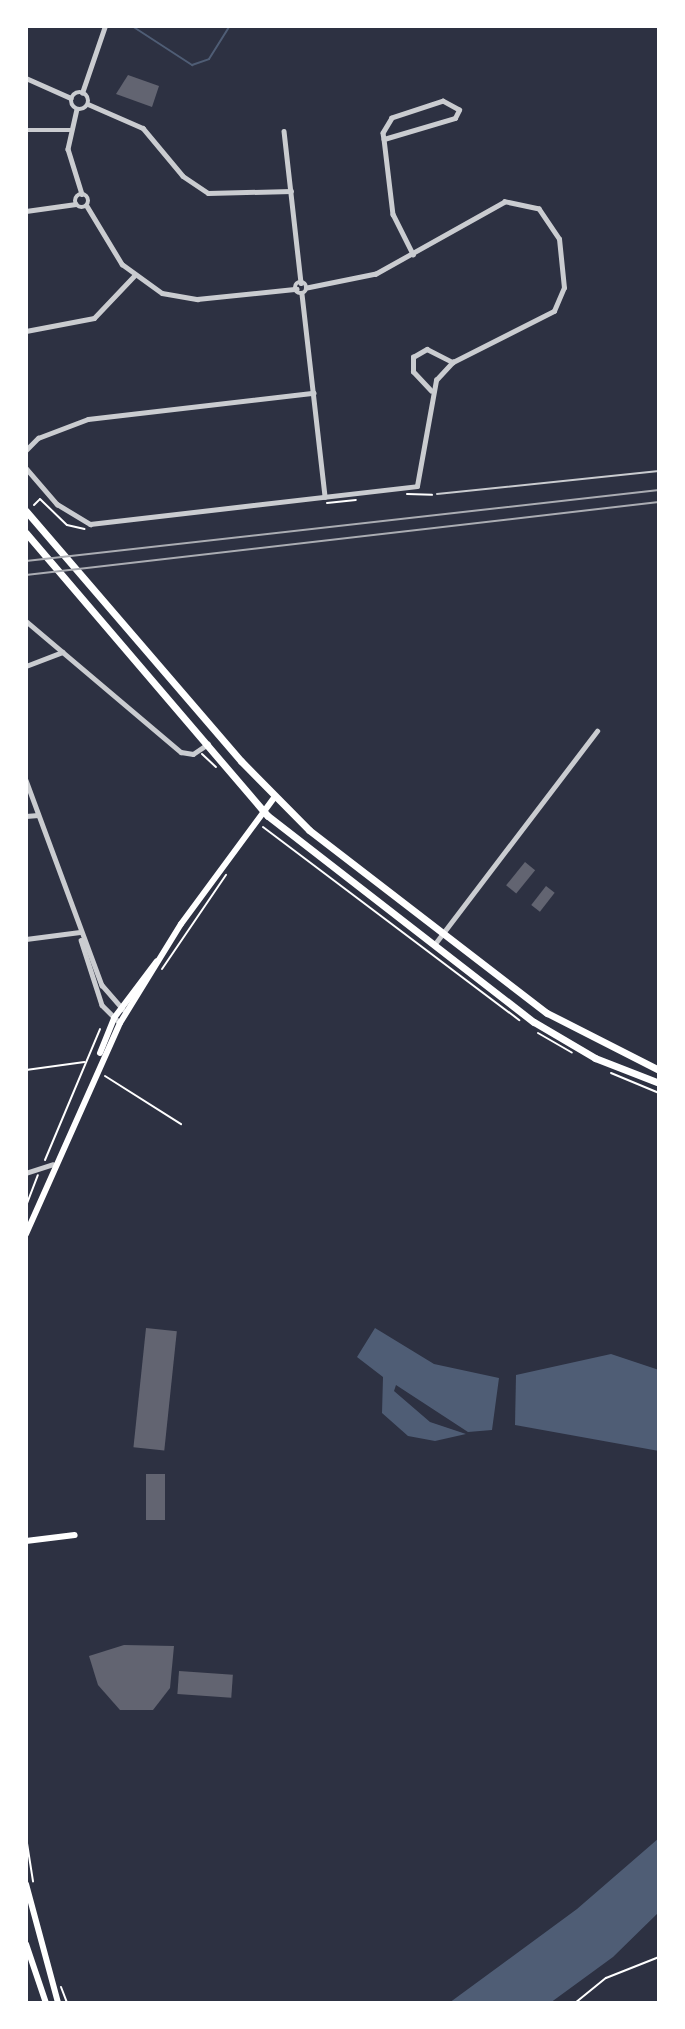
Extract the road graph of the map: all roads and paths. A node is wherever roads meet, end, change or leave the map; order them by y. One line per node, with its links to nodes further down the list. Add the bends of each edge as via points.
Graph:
1 (105, 26): 3 (street)
2 (26, 78): 4 (street)
3 (82, 93): 4 (street); 5 (street)
4 (71, 98): 6 (street)
5 (88, 104): 6 (street); 11 (street, via 143,128 183,176 208,193)
6 (77, 109): 7 (street)
7 (70, 130): 8 (street); 12 (street, via 70,160)
8 (26, 131)
9 (284, 131): 11 (street)
10 (384, 139): 10 (street, via 392,118 443,101 459,110 455,118); 16 (street, via 393,214)
11 (291, 191): 18 (street)
12 (82, 194): 13 (street); 14 (street)
13 (76, 204): 14 (street); 15 (street)
14 (87, 206): 17 (street)
15 (26, 211)
16 (414, 254): 19 (street, via 368,278); 23 (street, via 505,202 535,206 557,232 564,288 557,307 541,321)
17 (134, 276): 20 (street, via 162,293 190,299); 22 (street, via 94,318)
18 (301, 282): 19 (street); 20 (street)
19 (307, 288): 21 (street)
20 (296, 289): 21 (street)
21 (302, 294): 25 (street)
22 (26, 331)
23 (453, 362): 24 (street); 24 (street, via 428,349 416,354 413,372)
24 (432, 391): 30 (street, via 417,486)
25 (314, 393): 26 (street, via 88,419 38,438); 30 (street)
26 (26, 450)
27 (26, 468): 30 (street, via 57,504 90,524)
28 (659, 471): 29 (lane)
29 (437, 494)
30 (325, 497)
31 (40, 499): 32 (path)
32 (34, 505)
33 (26, 511): 41 (highway)
34 (26, 533): 39 (highway)
35 (26, 621): 36 (street)
36 (62, 652): 37 (street); 39 (street, via 181,752 193,754)
37 (26, 666)
38 (597, 732): 48 (street)
39 (208, 744): 42 (highway)
40 (26, 780): 43 (street)
41 (274, 798): 42 (main road); 48 (highway)
42 (263, 810): 50 (highway); 53 (main road)
43 (38, 815): 44 (street); 47 (street)
44 (26, 816)
45 (257, 830): 51 (path, via 266,825)
46 (229, 872): 52 (path)
47 (80, 932): 49 (street); 53 (street, via 102,985); 54 (street, via 96,990)
48 (442, 934): 50 (street); 58 (highway, via 571,1029)
49 (26, 939)
50 (433, 946): 60 (highway, via 554,1035)
51 (427, 953)
52 (154, 981)
53 (124, 1009): 54 (main road)
54 (117, 1020): 62 (main road)
55 (100, 1029): 63 (path)
56 (84, 1062): 57 (path)
57 (26, 1070)
58 (659, 1070)
59 (101, 1074): 61 (path)
60 (659, 1083)
61 (181, 1124)
62 (53, 1164): 63 (street); 66 (main road)
63 (43, 1166): 64 (street); 65 (path)
64 (26, 1173)
65 (26, 1206)
66 (26, 1234)
67 (75, 1535): 68 (main road)
68 (26, 1541)
69 (26, 1884): 73 (main road)
70 (26, 1944): 72 (main road)
71 (659, 1957): 74 (path, via 589,1987)
72 (46, 2003)
73 (58, 2003)
74 (575, 2003)

